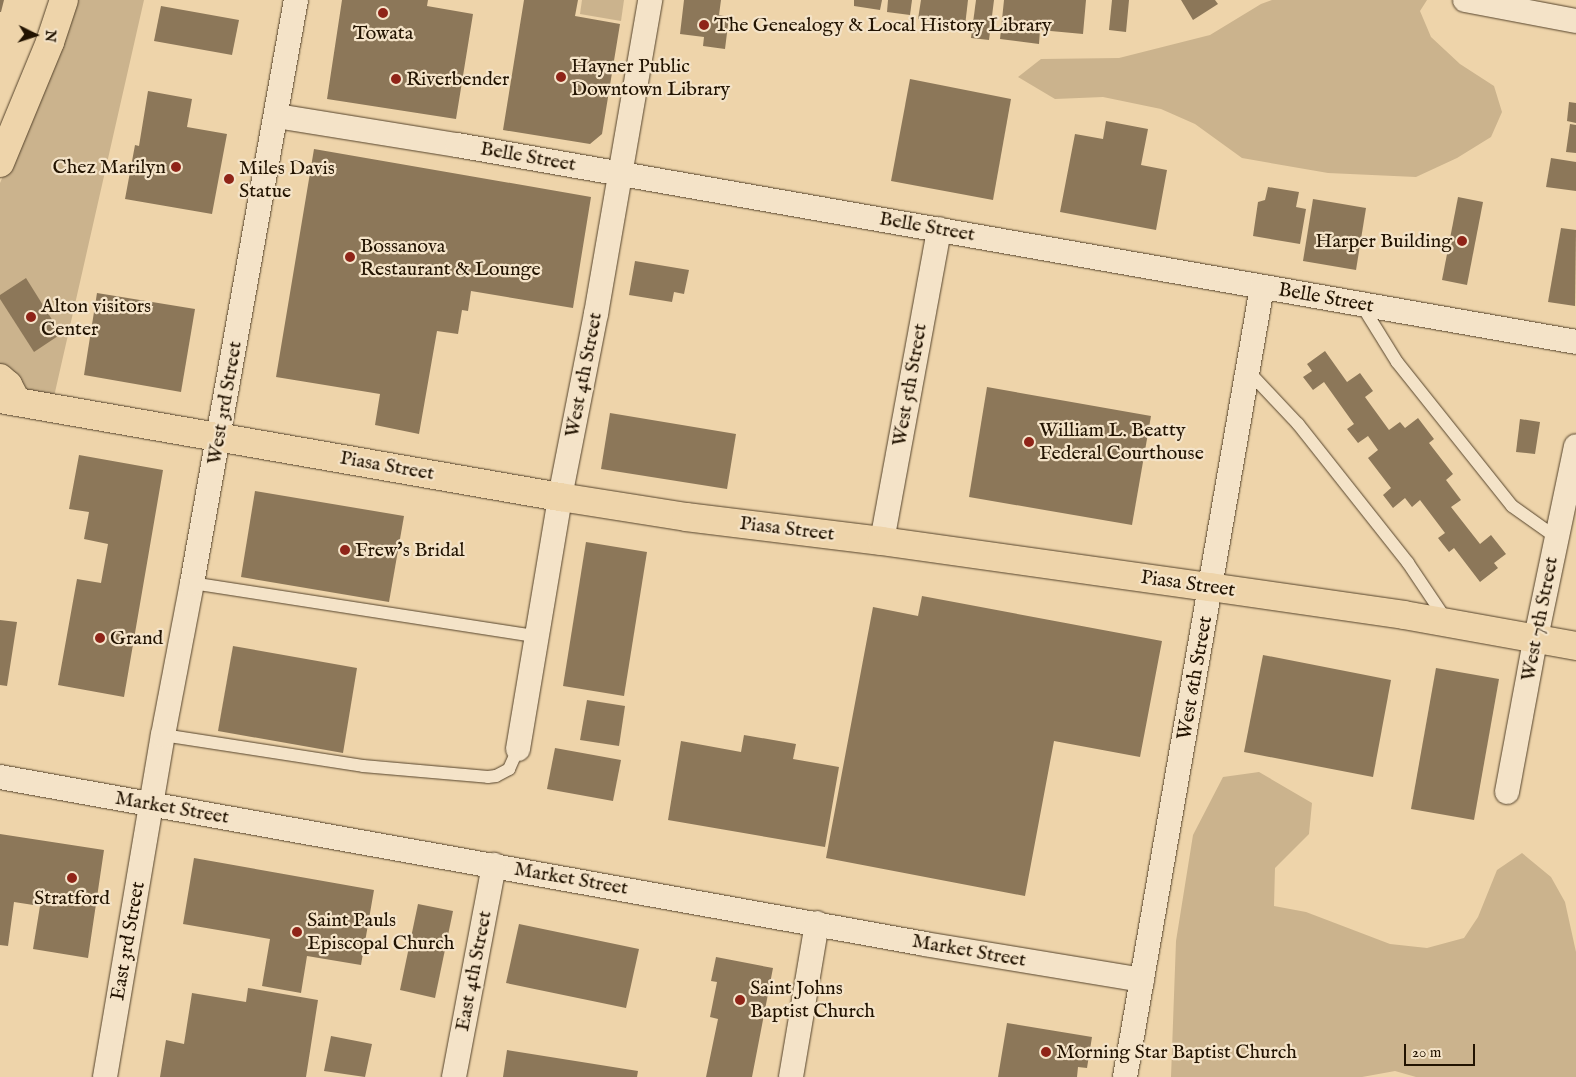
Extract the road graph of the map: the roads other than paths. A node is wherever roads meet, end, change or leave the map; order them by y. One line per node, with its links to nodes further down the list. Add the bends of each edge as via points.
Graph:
1 (64, 0): 7 (main road)
2 (296, 0): 6 (street, West 3rd Street)
3 (650, 0): 8 (street, West 4th Street)
4 (1465, 0): 5 (street)
5 (1576, 22)
6 (277, 116): 8 (street, Belle Street); 16 (street, West 3rd Street)
7 (0, 163)
8 (620, 174): 9 (street, Belle Street); 18 (street, West 4th Street)
9 (939, 229): 10 (street, Belle Street); 20 (street, West 5th Street)
10 (1262, 287): 11 (street, Belle Street); 13 (street, West 6th Street)
11 (1360, 304): 12 (street, Belle Street); 19 (lane, via 1397,362 1512,506)
12 (1576, 342)
13 (1248, 371): 22 (street, West 6th Street); 23 (lane, via 1298,424 1408,564)
14 (0, 378): 15 (main road, via 8,385)
15 (9, 400): 16 (main road, Piasa Street)
16 (219, 436): 18 (main road, Piasa Street); 21 (street, West 3rd Street)
17 (1576, 446): 19 (street, West 7th Street)
18 (560, 497): 20 (main road, Piasa Street, via 686,517); 24 (street, West 4th Street)
19 (1557, 538): 25 (street, West 7th Street)
20 (882, 541): 22 (main road, Piasa Street)
21 (192, 584): 24 (lane); 27 (street, West 3rd Street)
22 (1210, 587): 23 (main road, Piasa Street); 34 (street, West 6th Street)
23 (1448, 623): 25 (main road, Piasa Street)
24 (535, 636): 28 (street, West 4th Street)
25 (1536, 639): 26 (main road, Piasa Street); 30 (street, West 7th Street)
26 (1576, 646)
27 (163, 735): 28 (lane, via 363,766 488,777 509,769); 31 (street, West 3rd Street)
28 (518, 749)
29 (0, 778): 31 (street, Market Street)
30 (1507, 792)
31 (151, 805): 32 (street, Market Street); 35 (street, East 3rd Street)
32 (494, 865): 33 (street, Market Street); 36 (street, East 4th Street)
33 (817, 923): 34 (street, Market Street); 37 (street)
34 (1142, 980): 38 (street, West 6th Street)
35 (105, 1077)
36 (454, 1077)
37 (791, 1077)
38 (1125, 1077)

